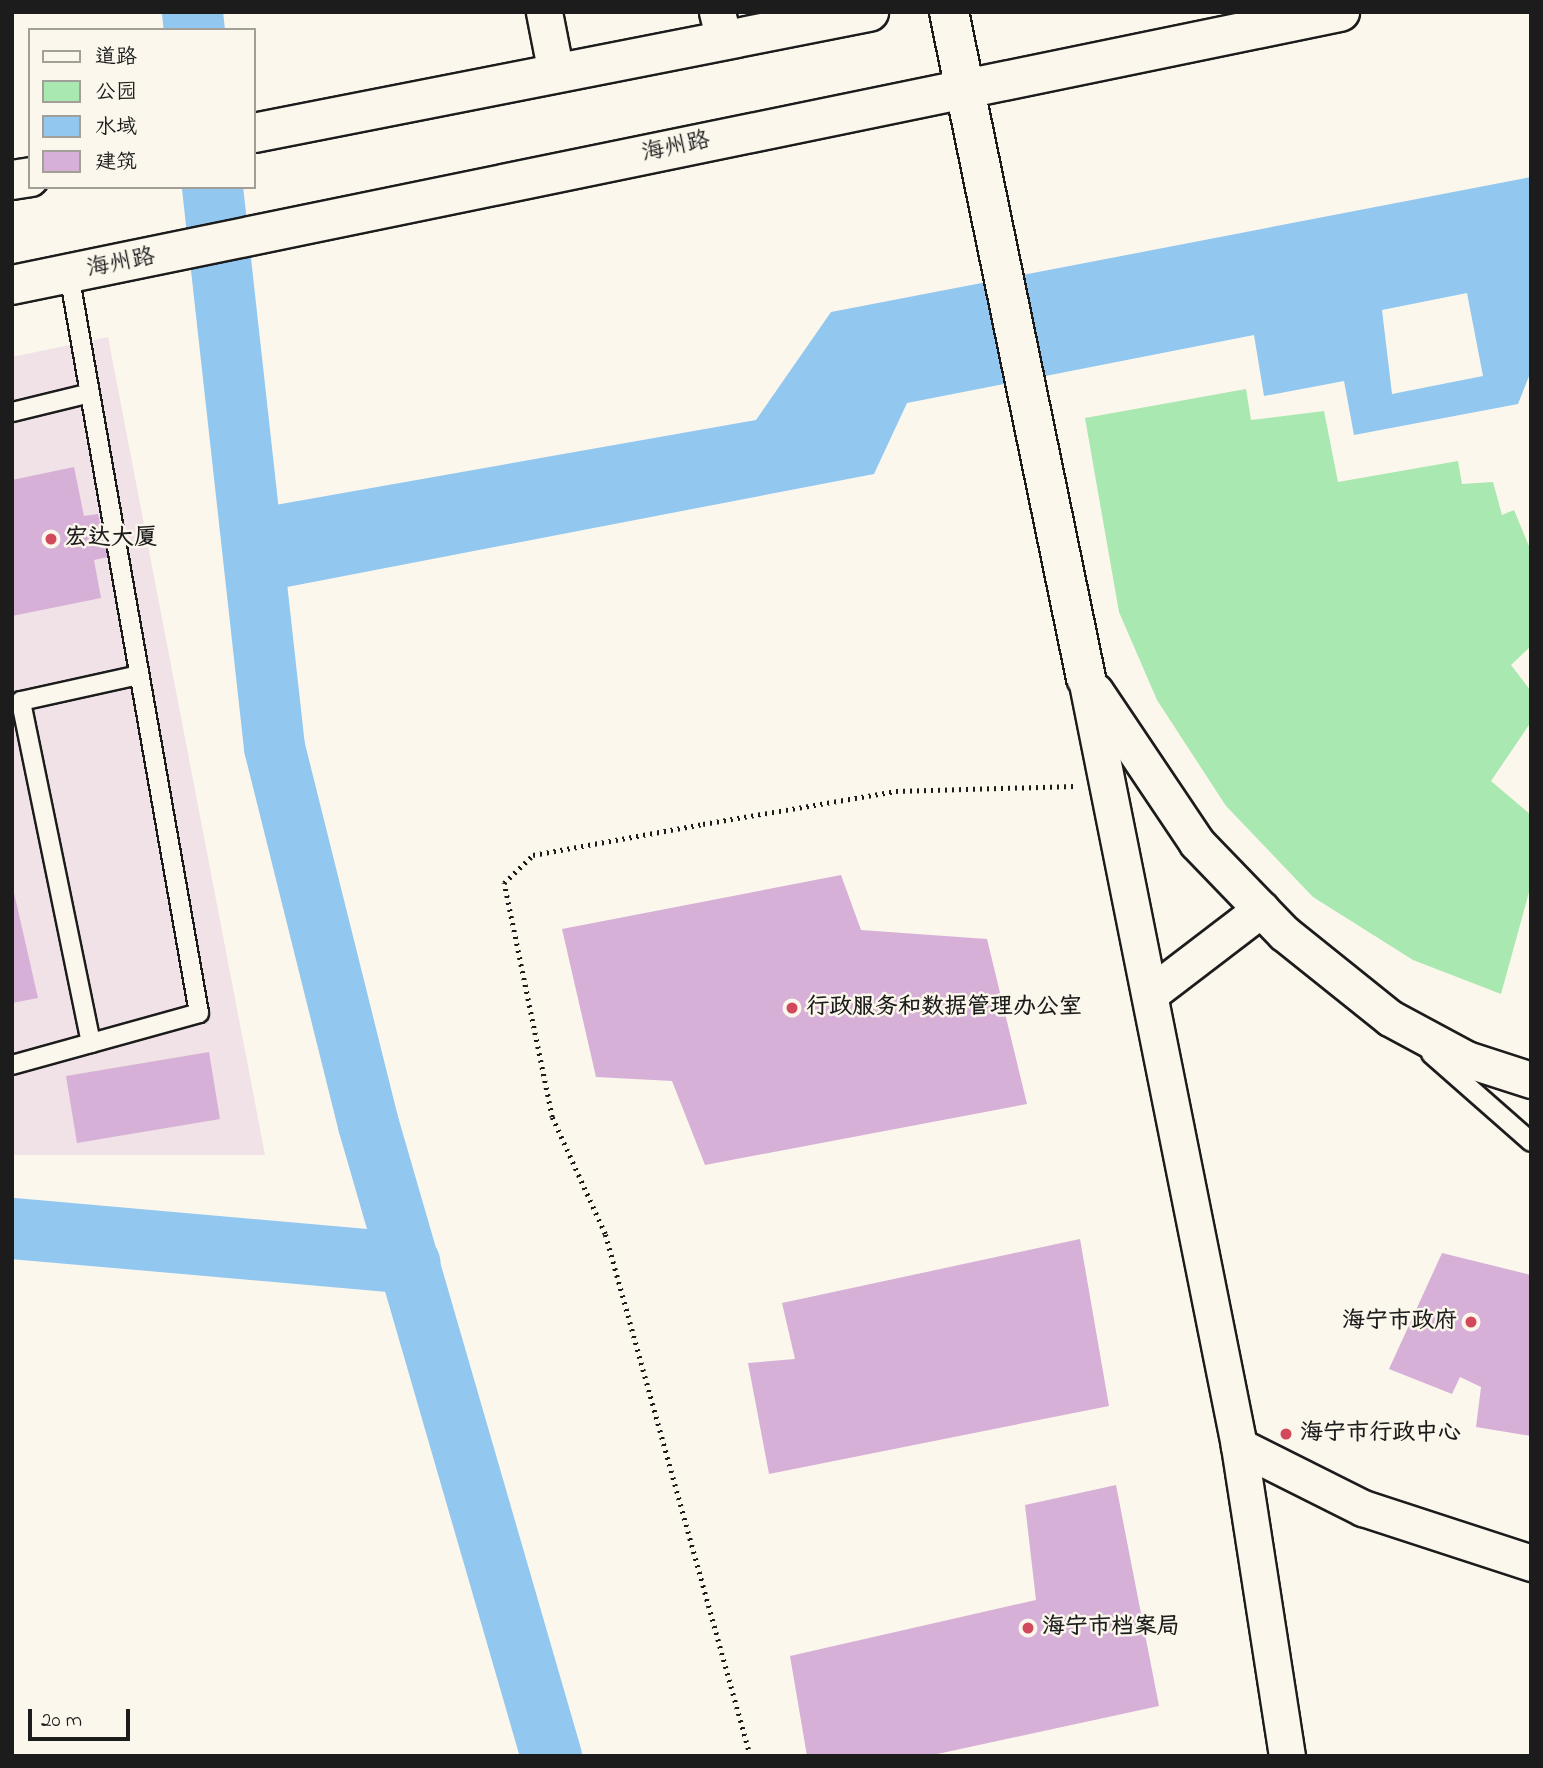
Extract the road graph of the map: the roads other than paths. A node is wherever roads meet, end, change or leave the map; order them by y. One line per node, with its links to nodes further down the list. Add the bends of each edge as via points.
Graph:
1 (544, 12): 6 (street)
2 (869, 12): 5 (main road)
3 (949, 12): 7 (main road)
4 (1340, 12): 7 (main road, 海州路)
5 (720, 27): 6 (main road)
6 (556, 73): 8 (main road)
7 (964, 86): 9 (main road, 海州路); 14 (main road)
8 (266, 130)
9 (69, 274): 10 (main road, 海州路); 11 (lane)
10 (12, 285)
11 (90, 393): 12 (lane); 13 (lane)
12 (12, 412)
13 (139, 675): 18 (lane, via 199,1013); 18 (lane, via 21,701)
14 (1086, 678): 15 (street, via 1197,843); 16 (street)
15 (1261, 909): 16 (street); 17 (street)
16 (1150, 994): 22 (street)
17 (1390, 1018): 20 (street, via 1466,1059); 21 (lane)
18 (91, 1043): 19 (lane)
19 (12, 1065)
20 (1531, 1080)
21 (1531, 1142)
22 (1239, 1446): 23 (street, via 1363,1508); 24 (street)
23 (1531, 1563)
24 (1287, 1756)

